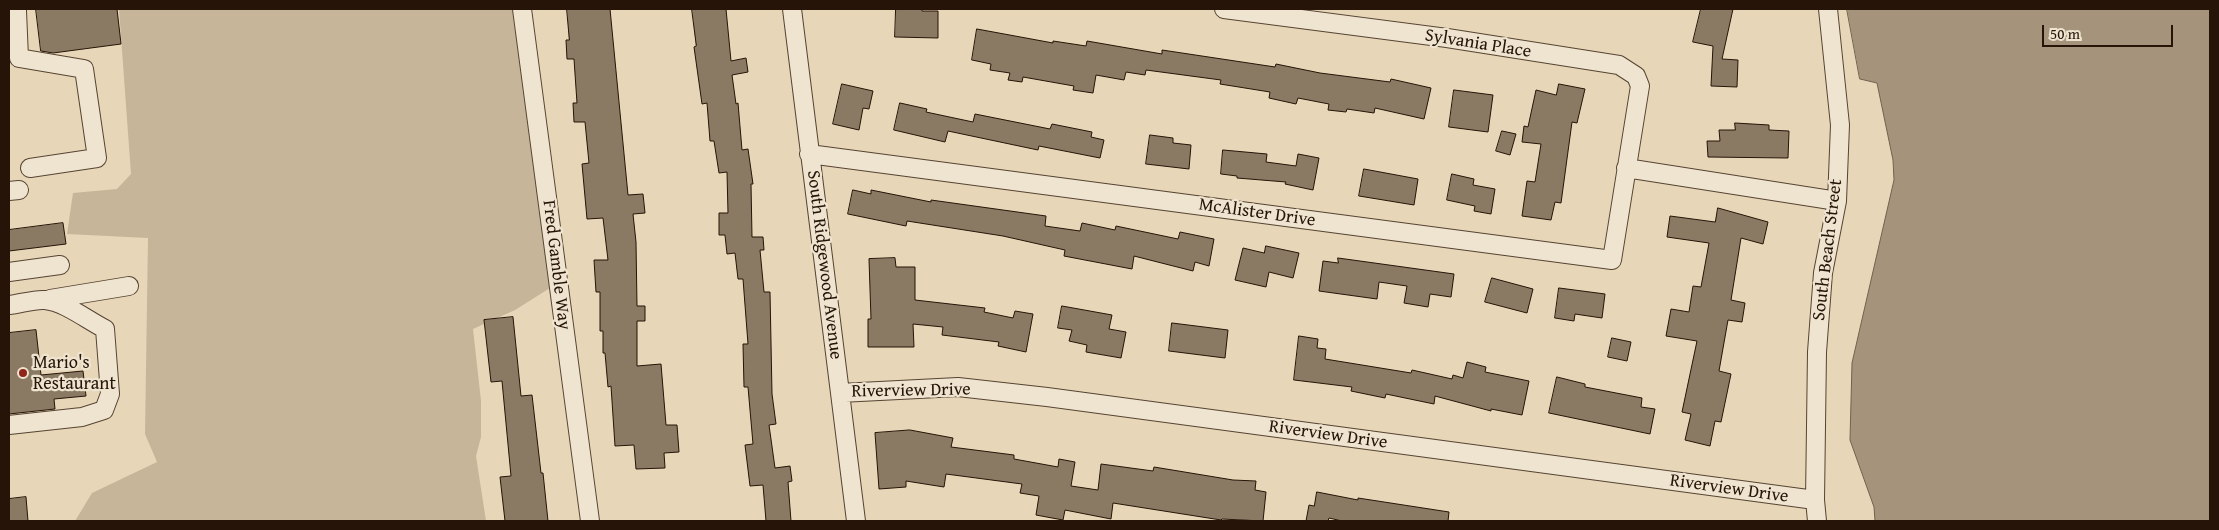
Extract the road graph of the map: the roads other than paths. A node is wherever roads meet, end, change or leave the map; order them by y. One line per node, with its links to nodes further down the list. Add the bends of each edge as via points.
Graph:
1 (522, 9): 18 (street, Fred Gamble Way)
2 (792, 9): 6 (street, South Ridgewood Avenue)
3 (1224, 9): 8 (street, Sylvania Place, via 1447,38 1619,65 1636,76 1640,86)
4 (1828, 9): 9 (street, South Beach Street, via 1840,125)
5 (9, 12): 7 (street, via 17,11 19,58 84,69 97,158)
6 (809, 154): 8 (street, McAlister Drive, via 1612,260); 15 (street, South Ridgewood Avenue)
7 (30, 168)
8 (1626, 168): 9 (street)
9 (1837, 201): 17 (street, South Beach Street, via 1823,273 1820,312 1814,434)
10 (60, 265): 11 (street)
11 (9, 272)
12 (129, 286): 13 (street)
13 (44, 300): 14 (street); 16 (street, via 68,307 105,330 110,394 104,410 82,417)
14 (9, 305)
15 (840, 393): 17 (street, Riverview Drive, via 958,387); 19 (street, South Ridgewood Avenue)
16 (9, 426)
17 (1815, 500): 20 (street, South Beach Street)
18 (590, 521)
19 (856, 521)
20 (1818, 521)

